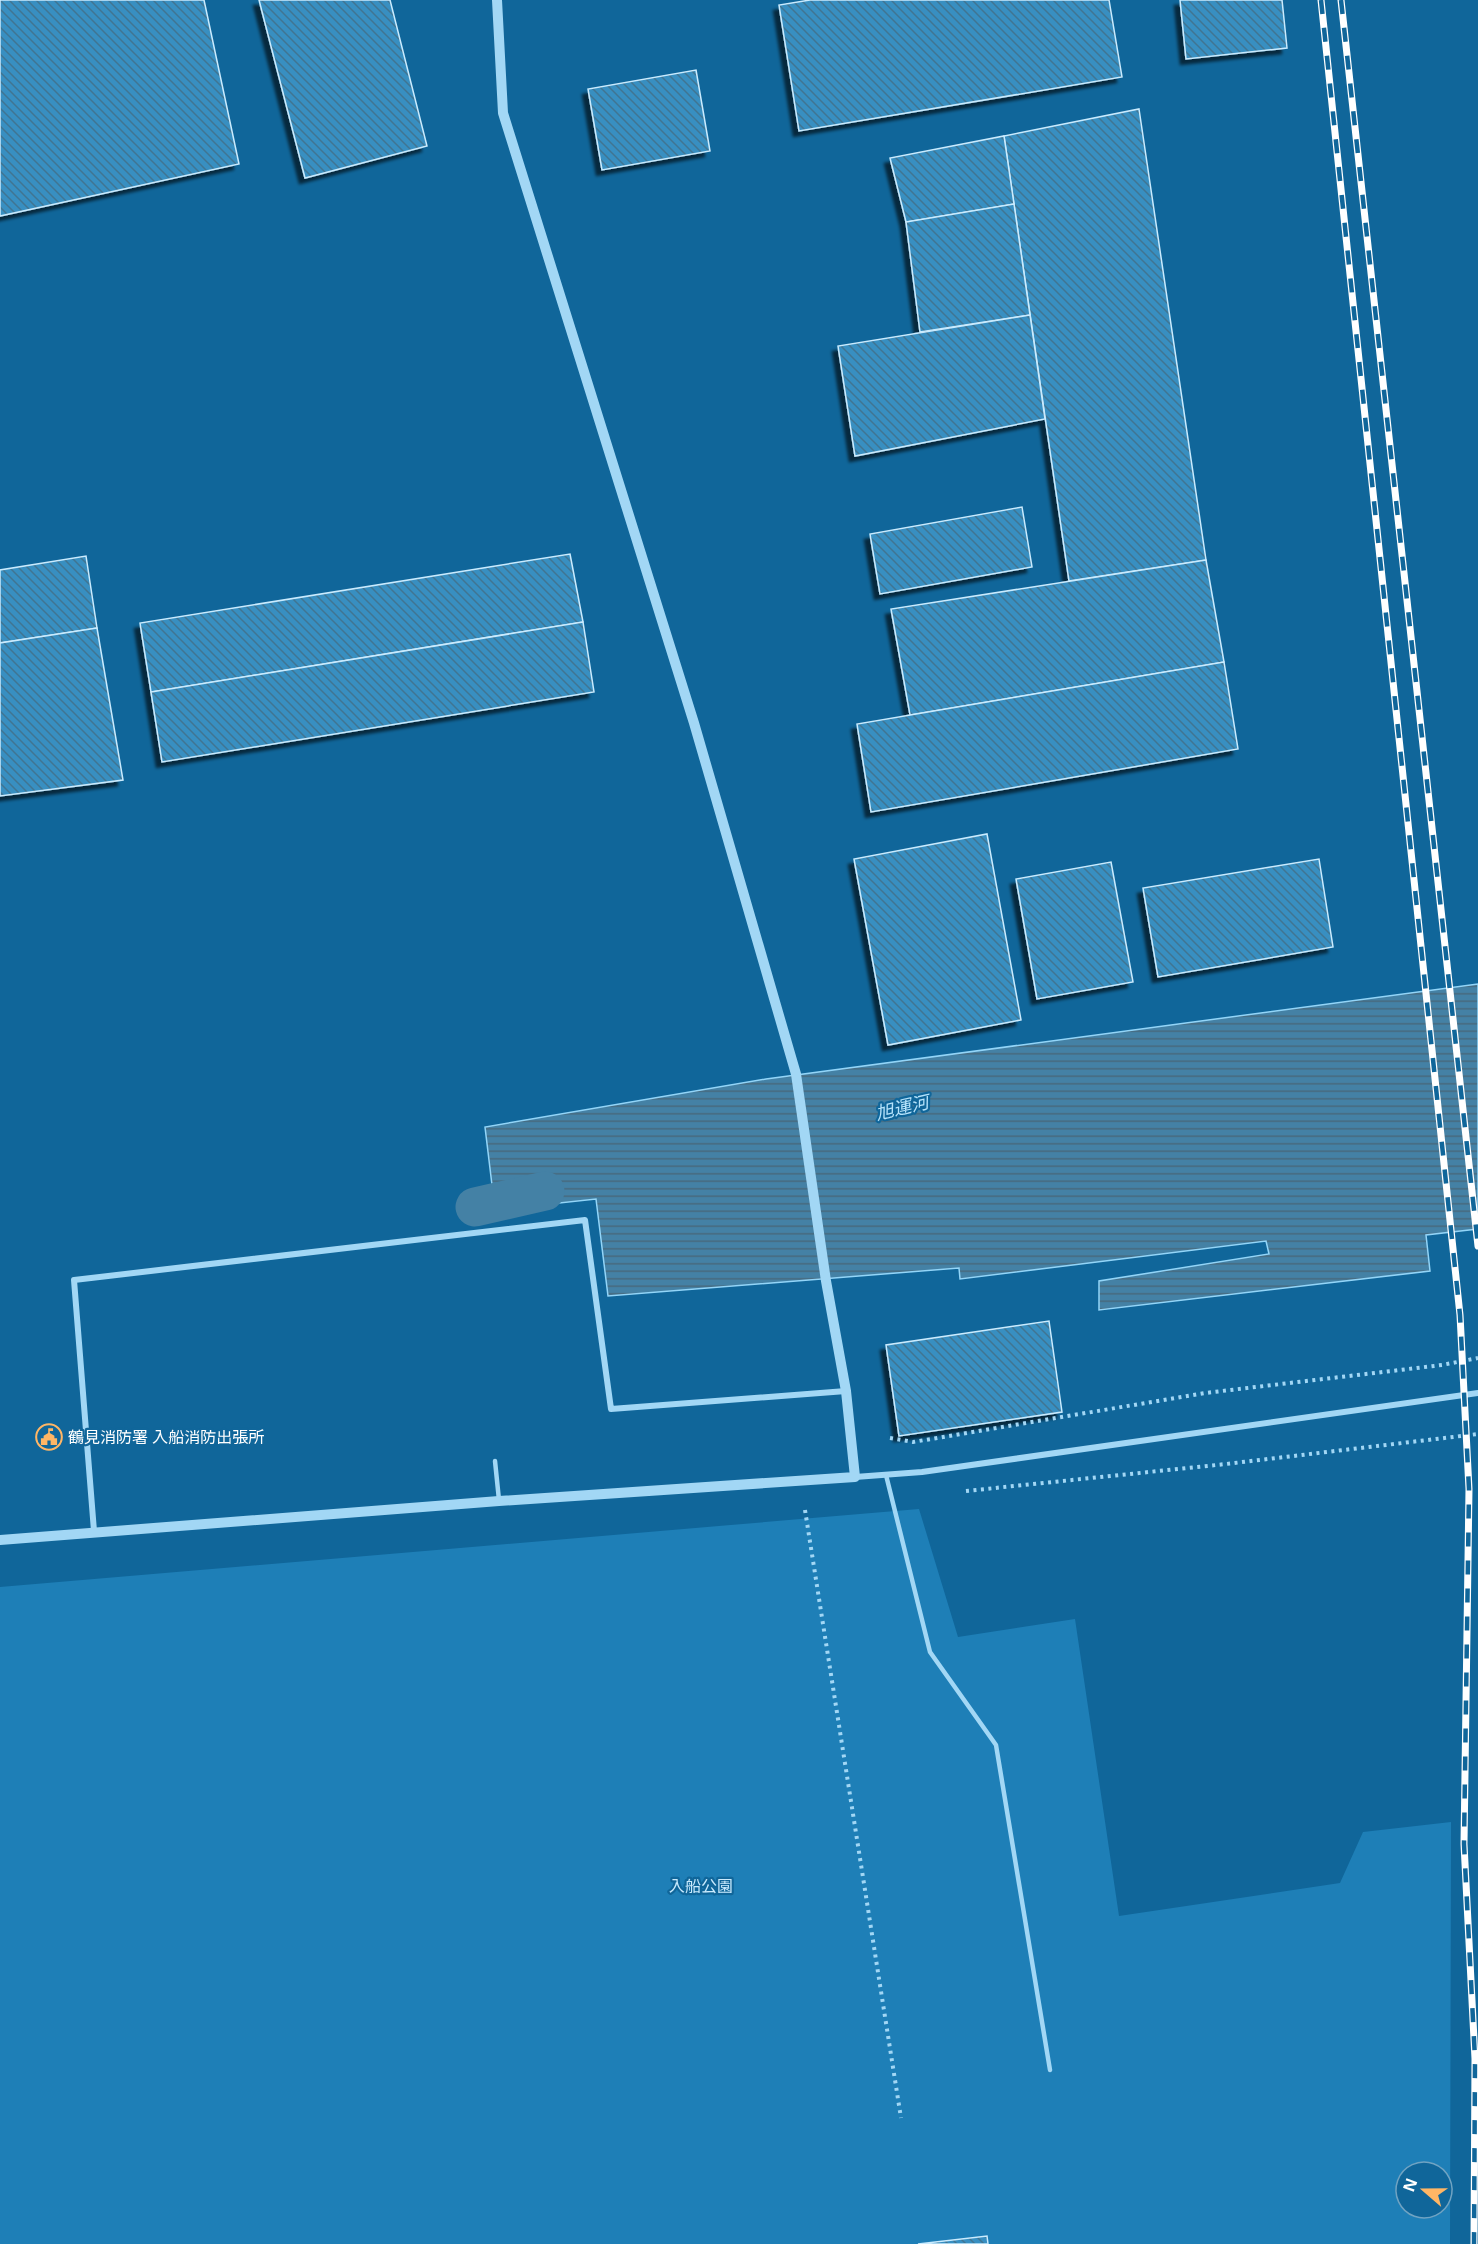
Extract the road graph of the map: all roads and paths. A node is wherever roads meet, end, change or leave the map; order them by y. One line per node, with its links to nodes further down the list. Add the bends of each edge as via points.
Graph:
1 (497, 0): 3 (street, via 503,113 694,723 796,1074)
2 (1478, 1358): 6 (path, via 1205,1393 912,1442)
3 (846, 1391): 9 (street); 13 (street, via 611,1409 585,1220 74,1280)
4 (1478, 1393): 8 (street)
5 (1478, 1434): 10 (path)
6 (890, 1438)
7 (495, 1461): 11 (lane)
8 (886, 1475): 9 (street); 15 (lane, via 930,1652 996,1745)
9 (855, 1477): 11 (street)
10 (954, 1492)
11 (499, 1501): 13 (street)
12 (805, 1510): 16 (path)
13 (94, 1531): 14 (street)
14 (0, 1540)
15 (1050, 2070)
16 (901, 2118)

